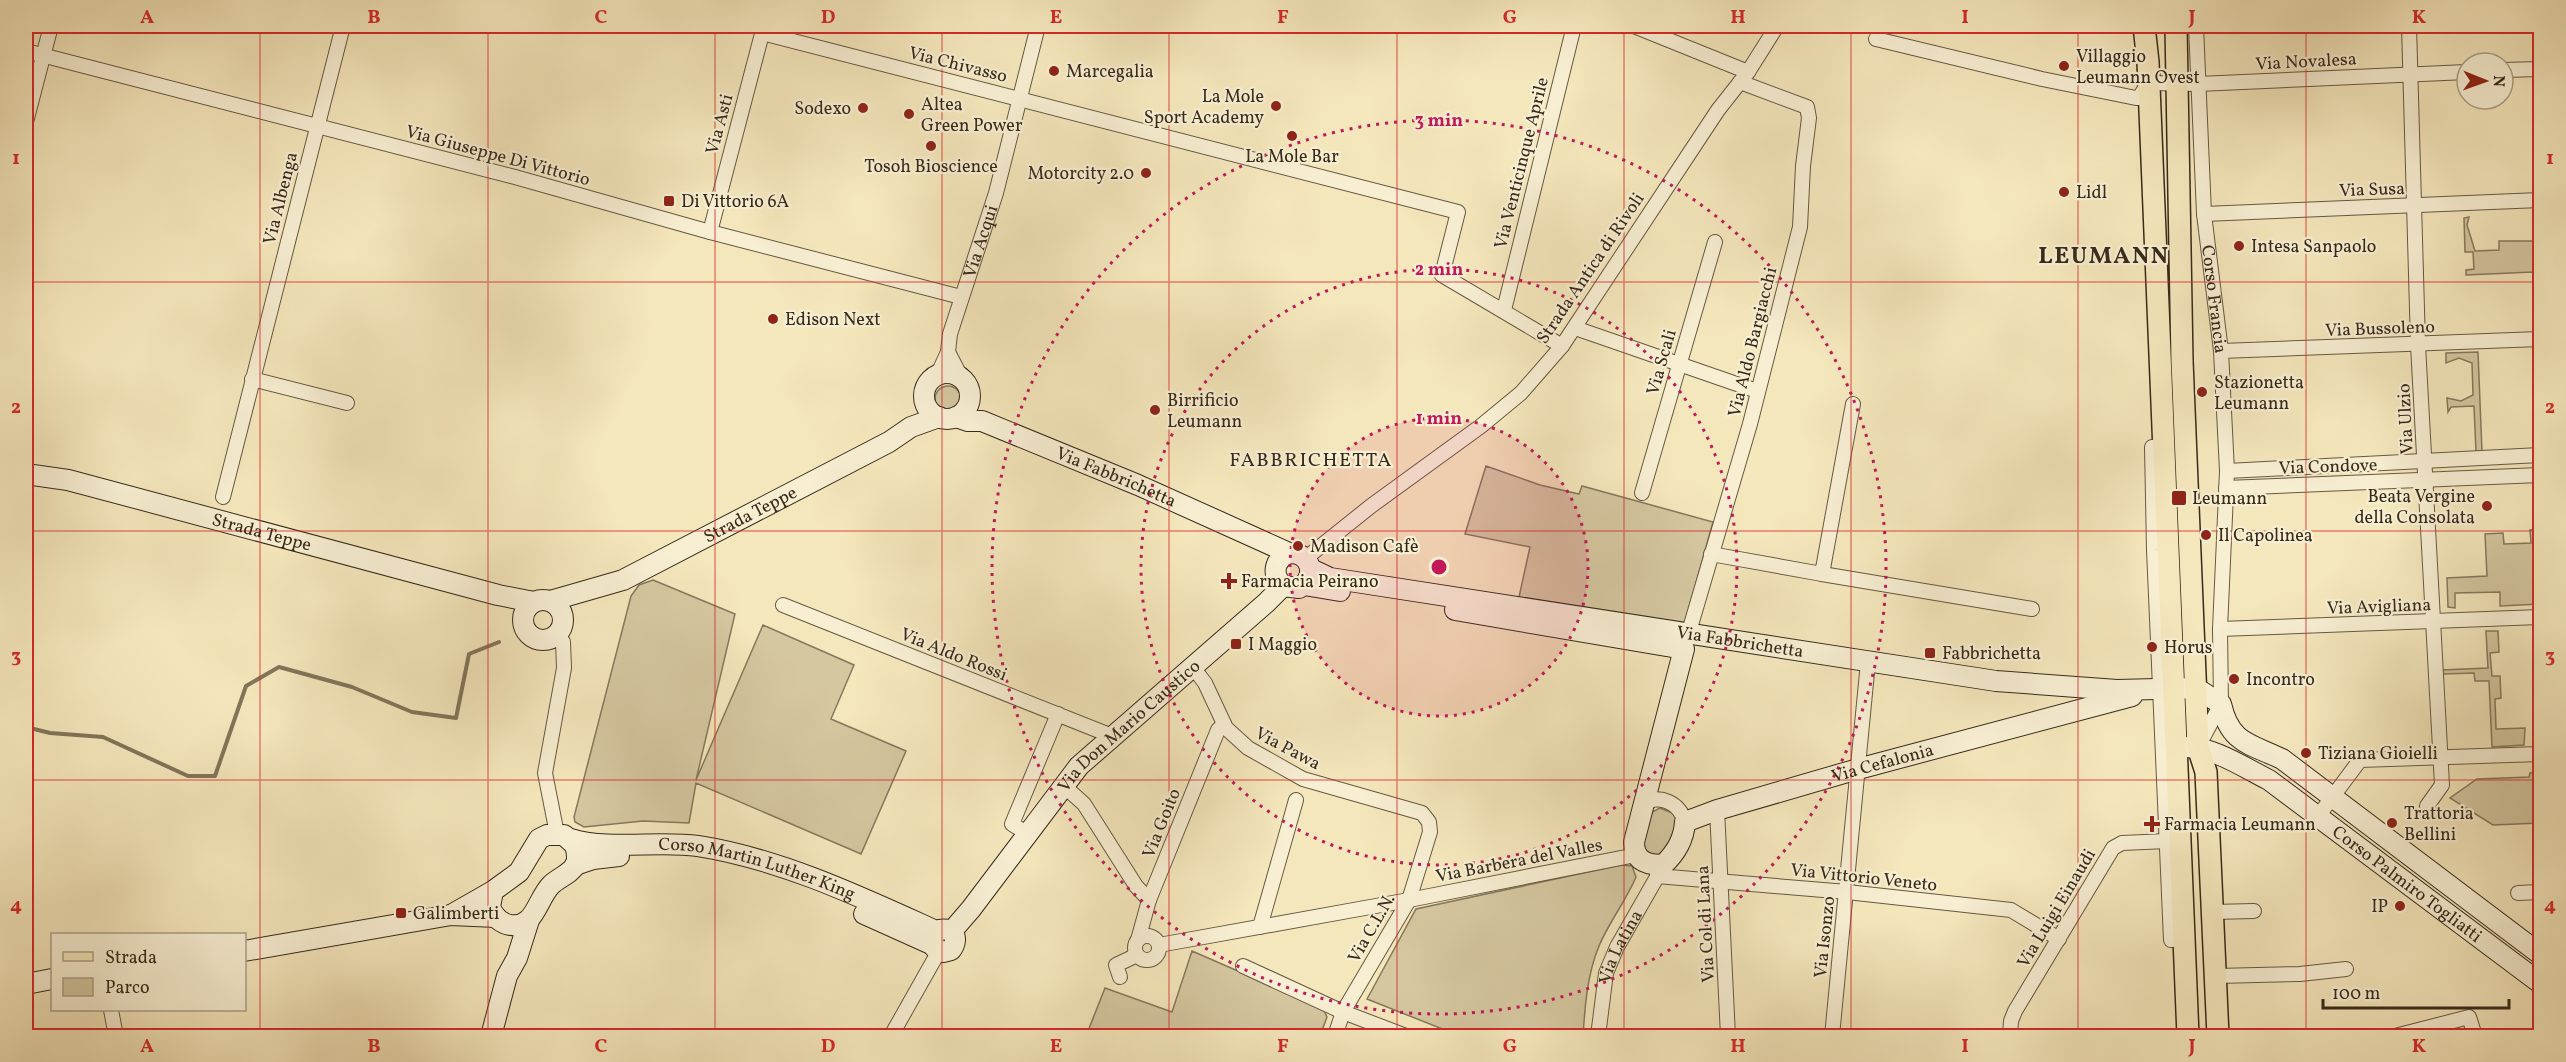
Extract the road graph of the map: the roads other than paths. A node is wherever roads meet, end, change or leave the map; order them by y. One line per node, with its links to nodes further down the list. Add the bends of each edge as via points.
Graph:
1 (51, 26): 14 (street)
2 (343, 26): 24 (street, Via Albenga)
3 (1038, 26): 22 (street, Via Acqui)
4 (1574, 26): 31 (street, Via Venticinque Aprile)
5 (1634, 26): 19 (street)
6 (1777, 26): 19 (street, Strada Antica di Rivoli)
7 (2144, 26): 20 (main road)
8 (2176, 26): 21 (main road, Corso Francia)
9 (2196, 26): 21 (street, Corso Francia)
10 (2409, 26): 18 (street, Via Ulzio)
11 (763, 29): 22 (street, Via Chivasso); 28 (street, Via Asti)
12 (1876, 39): 20 (street, via 2136,98)
13 (26, 51): 14 (street, Via Giuseppe Di Vittorio)
14 (43, 55): 23 (street); 24 (street, Via Giuseppe Di Vittorio)
15 (2541, 69): 16 (street)
16 (2515, 70)
17 (2455, 72): 18 (street, Via Novalesa)
18 (2411, 74): 21 (street, Via Novalesa); 26 (street, Via Ulzio)
19 (1744, 77): 32 (street, Strada Antica di Rivoli, via 1718,110); 44 (street, Via Aldo Bargiacchi, via 1804,105 1809,112 1800,227)
20 (2148, 83): 21 (street, Via Novalesa); 38 (main road)
21 (2188, 83): 27 (street, Corso Francia); 39 (main road, Corso Francia)
22 (1020, 99): 30 (street, Via Acqui, via 996,194); 31 (street, Via Chivasso, via 1458,212 1442,275)
23 (26, 122)
24 (317, 126): 28 (street, Via Giuseppe Di Vittorio); 42 (street, Via Albenga)
25 (2541, 200): 26 (street, Via Susa)
26 (2415, 205): 27 (street, Via Susa); 34 (street, Via Ulzio)
27 (2204, 214): 36 (street, Corso Francia)
28 (710, 232): 30 (street, Via Giuseppe Di Vittorio)
29 (1715, 242): 40 (street, Via Scali)
30 (962, 297): 37 (street, Via Acqui)
31 (1503, 310): 35 (street)
32 (1575, 328): 35 (street, Strada Antica di Rivoli); 40 (street)
33 (2541, 339): 34 (street, Via Bussoleno)
34 (2418, 345): 36 (street, Via Bussoleno); 49 (street, Via Ulzio)
35 (1562, 346): 58 (street, Strada Antica di Rivoli, via 1521,393)
36 (2221, 351): 50 (street, Corso Francia)
37 (948, 352): 41 (street, Via Acqui); 43 (street)
38 (2161, 361): 39 (street); 76 (main road)
39 (2182, 361): 75 (main road, Corso Francia)
40 (1679, 366): 44 (street); 55 (street, Via Scali)
41 (937, 376): 43 (street, via 947,374); 47 (street, Via Acqui, via 925,391)
42 (252, 379): 45 (street); 56 (street, Via Albenga)
43 (962, 379): 47 (street, via 969,392)
44 (1757, 392): 57 (street, Via Aldo Bargiacchi)
45 (347, 404)
46 (1853, 404): 59 (street)
47 (947, 411): 58 (street, Via Fabbrichetta, via 1138,485 1250,536); 60 (street, Strada Teppe, via 910,427 889,442 644,570)
48 (2541, 455): 49 (street, Via Condove)
49 (2425, 460): 50 (street, Via Condove); 53 (street, Via Ulzio)
50 (2227, 471): 54 (street, Corso Francia)
51 (26, 474): 61 (street, Strada Teppe, via 68,480)
52 (2541, 475): 53 (street, Via Condove)
53 (2426, 480): 54 (street, Via Condove); 67 (street, Via Ulzio)
54 (2226, 488): 69 (street, Corso Francia)
55 (1642, 493)
56 (223, 497)
57 (1712, 554): 59 (street); 71 (street, Via Aldo Bargiacchi)
58 (1297, 565): 71 (street, Via Fabbrichetta, via 1330,578); 73 (street, Via Don Mario Caustico, via 1275,571 1282,586)
59 (1822, 574): 64 (street)
60 (585, 593): 62 (street, Strada Teppe); 66 (street)
61 (498, 595): 62 (street, Strada Teppe); 68 (street)
62 (542, 602): 66 (street, via 560,609); 68 (street, via 526,611)
63 (783, 605): 79 (street, Via Aldo Rossi)
64 (2032, 609)
65 (2541, 617): 67 (street, Via Avigliana)
66 (564, 620): 70 (street)
67 (2434, 622): 69 (street, Via Avigliana); 85 (street, Via Ulzio)
68 (523, 623): 70 (street, via 535,639)
69 (2220, 630): 77 (street, Corso Francia)
70 (554, 638): 97 (street, via 563,642 564,668 545,774)
71 (1686, 642): 72 (street, Via Fabbrichetta); 90 (street)
72 (1868, 662): 74 (street, Via Fabbrichetta, via 1996,681); 86 (street, Via Isonzo)
73 (1192, 666): 80 (street, Via Pawa, via 1205,683); 81 (street, Via Don Mario Caustico)
74 (2081, 688): 76 (street, Via Fabbrichetta); 78 (street)
75 (2196, 688): 76 (street); 77 (street); 83 (main road, Corso Francia)
76 (2161, 690): 78 (street, Via Cefalonia); 82 (main road); 98 (street)
77 (2221, 704): 83 (street, Corso Francia); 88 (street, Corso Palmiro Togliatti, via 2234,736 2282,759)
78 (2082, 709): 86 (street, Via Cefalonia)
79 (1058, 714): 81 (street, Via Aldo Rossi); 96 (street, Via Don Mario Caustico, via 1012,824)
80 (1224, 724): 95 (street, Via Pawa, via 1248,748 1303,779 1422,813); 107 (street, Via Goito, via 1218,730)
81 (1112, 736): 87 (street, Via Don Mario Caustico, via 1079,766)
82 (2176, 747): 83 (street, Corso Palmiro Togliatti); 118 (main road)
83 (2198, 747): 93 (street, Corso Palmiro Togliatti, via 2270,780); 110 (main road, Corso Francia, via 2206,772)
84 (2541, 754): 85 (street)
85 (2441, 758): 88 (street, via 2360,760); 91 (street, Via Ulzio, via 2442,785)
86 (1858, 769): 92 (street, Via Cefalonia); 104 (street, Via Isonzo)
87 (1064, 786): 96 (street, Via Don Mario Caustico); 107 (street, via 1084,804)
88 (2332, 796): 93 (street); 121 (street, Corso Palmiro Togliatti)
89 (1296, 800): 114 (street)
90 (1642, 804): 94 (street, via 1667,801 1679,808); 99 (street, via 1634,842)
91 (2427, 806)
92 (1717, 810): 94 (street, Via Cefalonia); 102 (street, Via Col di Lana)
93 (2319, 815): 129 (street, Corso Palmiro Togliatti)
94 (1685, 822): 101 (street, via 1681,840)
95 (1430, 832): 108 (street, Via C.L.N.)
96 (1028, 834): 115 (street, Via Don Mario Caustico, via 970,911)
97 (564, 836): 100 (street, via 577,851); 103 (street, via 547,835 539,839 519,872); 115 (street, Corso Martin Luther King, via 601,846 678,844 744,856 809,877)
98 (2168, 841): 117 (street, Via Luigi Einaudi, via 2122,843 2112,848); 118 (street, via 2171,940)
99 (1636, 855): 101 (street); 108 (street, Via Barbera del Valles)
100 (575, 865): 113 (street, via 550,886); 115 (street, Corso Martin Luther King, via 593,859 637,855 677,856 721,864 808,890)
101 (1660, 871): 102 (street, Via Vittorio Veneto); 138 (street, Via Latina, via 1606,973)
102 (1721, 881): 104 (street, Via Vittorio Veneto); 139 (street, Via Col di Lana)
103 (493, 891): 111 (street); 112 (street, via 490,907)
104 (1847, 892): 117 (street, Via Vittorio Veneto, via 2010,910); 140 (street, Via Isonzo)
105 (2541, 892): 106 (street)
106 (2518, 893)
107 (1149, 900): 116 (street, Via Goito)
108 (1409, 900): 114 (street, Via Barbera del Valles); 132 (street, Via C.L.N.)
109 (2254, 911): 110 (street)
110 (2213, 912): 126 (main road, Corso Francia)
111 (451, 915): 112 (street); 120 (street)
112 (500, 920): 113 (street, via 514,926); 125 (street, via 508,957)
113 (529, 920): 125 (street)
114 (1260, 927): 119 (street, Via Barbera del Valles)
115 (940, 939): 135 (street, Via Don Mario Caustico)
116 (1138, 939): 119 (street, via 1148,935); 122 (street)
117 (2059, 939): 141 (street, Via Luigi Einaudi, via 2014,1011)
118 (2184, 939): 142 (main road)
119 (1160, 945): 122 (street, via 1153,959 1144,960)
120 (246, 951)
121 (2541, 954)
122 (1137, 955): 127 (street, via 1116,965)
123 (1244, 966): 132 (street)
124 (2346, 969): 126 (street)
125 (507, 976): 134 (street)
126 (2216, 976): 143 (main road, Corso Francia)
127 (1120, 977)
128 (51, 979): 130 (street)
129 (2541, 983)
130 (26, 984)
131 (111, 1011): 133 (street)
132 (1343, 1012): 136 (street, Via C.L.N.); 137 (street)
133 (116, 1036)
134 (491, 1036)
135 (891, 1036)
136 (1335, 1036)
137 (1406, 1036)
138 (1598, 1036)
139 (1728, 1036)
140 (1832, 1036)
141 (2010, 1036)
142 (2188, 1036)
143 (2218, 1036)
144 (2395, 1036): 145 (street, via 2469,1017)
145 (2475, 1036)

